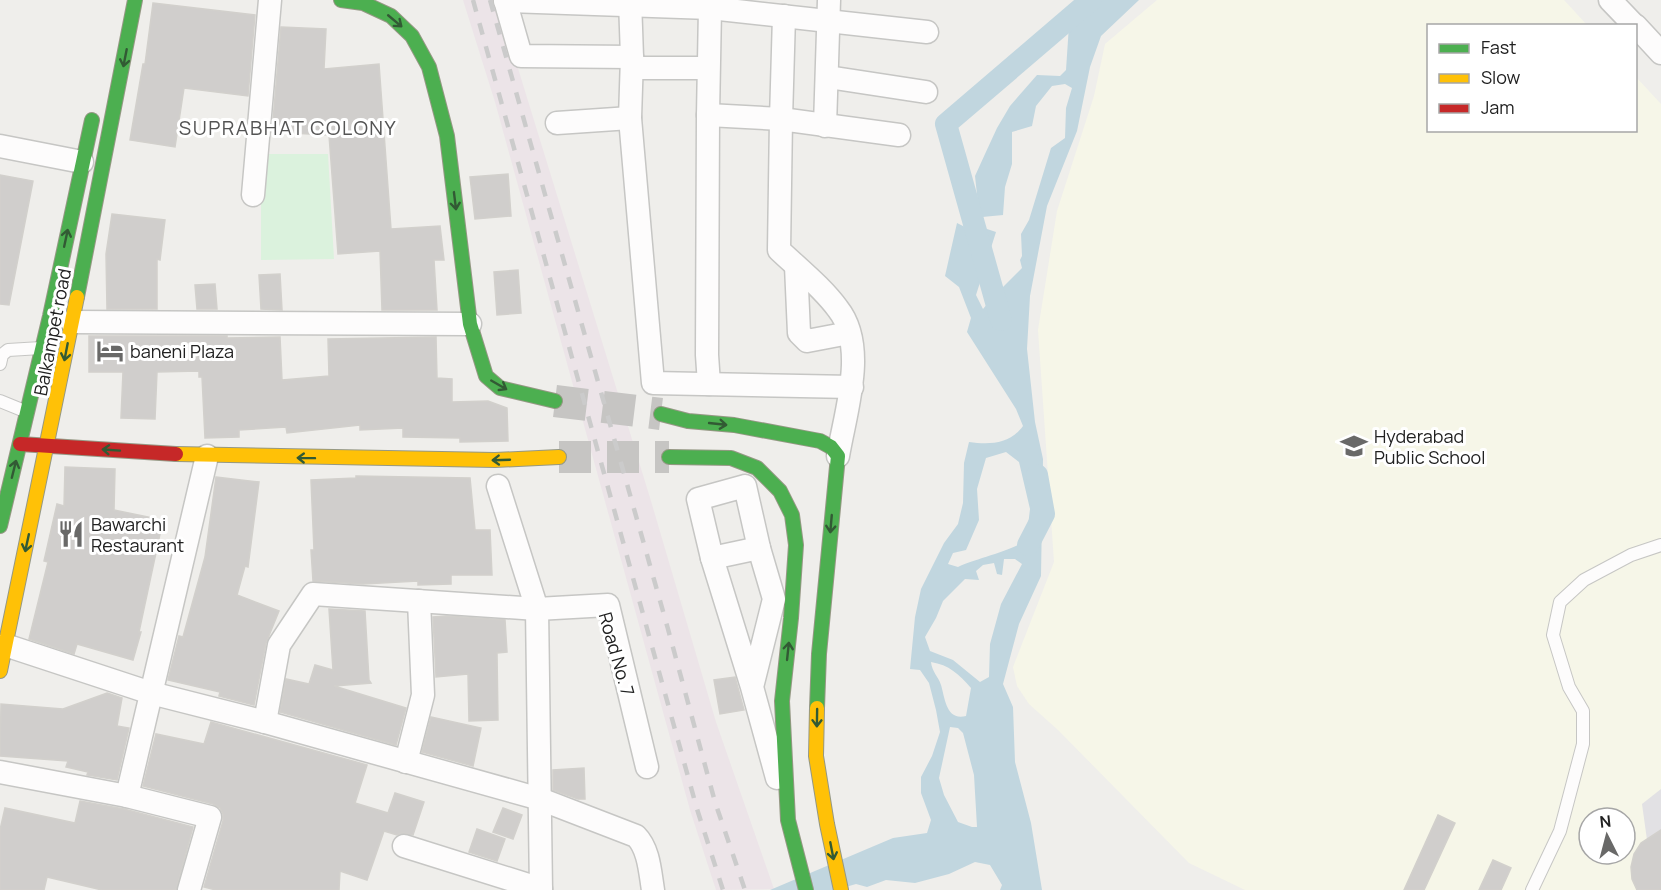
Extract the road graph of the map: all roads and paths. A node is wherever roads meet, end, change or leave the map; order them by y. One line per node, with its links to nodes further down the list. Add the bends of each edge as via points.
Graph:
1 (135, 0): 29 (street, Balkampet road, one-way to 29)
2 (270, 0): 27 (street)
3 (341, 0): 30 (street, one-way to 30, via 363,3 391,16 412,36 429,67 447,136)
4 (1610, 0): 10 (street)
5 (505, 1): 6 (street); 14 (street, via 521,56)
6 (630, 3): 7 (street); 14 (street)
7 (715, 6): 9 (street); 15 (street)
8 (830, 10): 9 (street); 12 (street); 16 (street)
9 (784, 16): 21 (street)
10 (1633, 24)
11 (1637, 28): 13 (street)
12 (927, 32)
13 (1661, 53)
14 (632, 57): 15 (street, via 634,68); 20 (street)
15 (708, 68): 19 (street)
16 (828, 77): 17 (street); 23 (street)
17 (926, 92)
18 (96, 105): 26 (street, Balkampet road)
19 (708, 115): 21 (street); 34 (street)
20 (630, 118): 22 (street); 34 (street, via 653,383)
21 (781, 119): 23 (street); 28 (street, via 779,250)
22 (558, 123)
23 (825, 126): 24 (street)
24 (898, 135)
25 (0, 146): 26 (street)
26 (82, 162): 32 (street, Balkampet road, one-way to 26)
27 (253, 195)
28 (796, 266): 31 (street, via 840,310); 31 (street, via 799,333 807,341)
29 (72, 322): 30 (street); 41 (street, Balkampet road, one-way to 41)
30 (470, 324): 37 (street, one-way to 37, via 486,376 500,388)
31 (849, 333): 35 (street, via 854,344)
32 (43, 348): 33 (lane, via 8,350); 38 (street, Balkampet road)
33 (0, 364)
34 (709, 384): 35 (street)
35 (852, 387): 43 (street)
36 (0, 401): 38 (lane)
37 (555, 401)
38 (28, 413): 40 (street, Balkampet road)
39 (661, 414): 43 (street, one-way to 43, via 820,441)
40 (20, 444): 41 (street); 47 (street, Balkampet road, one-way to 40)
41 (48, 445): 42 (street, one-way to 41); 53 (street, Balkampet road, one-way to 53)
42 (207, 456): 44 (street, one-way to 42, via 495,460); 56 (street)
43 (838, 456): 65 (street, one-way to 65, via 819,654 816,756)
44 (559, 457)
45 (669, 457): 63 (street, one-way to 45, via 782,701 796,545 792,515 780,491 757,468 731,458)
46 (498, 486): 52 (street)
47 (0, 526)
48 (1661, 545): 70 (lane, via 1631,555 1584,580 1560,602 1553,635 1569,687 1583,711 1583,744 1560,831)
49 (759, 548): 50 (street); 50 (street, via 745,486 698,499); 55 (street, via 774,599)
50 (712, 558): 55 (street)
51 (419, 601): 52 (street); 57 (street, via 313,594 279,645); 58 (street, via 423,694)
52 (537, 609): 59 (street, Road No. 7, via 608,605); 62 (street)
53 (2, 645): 54 (street, Balkampet road); 56 (street)
54 (0, 671)
55 (752, 687): 63 (street)
56 (151, 693): 57 (street); 61 (street)
57 (265, 722): 58 (street)
58 (406, 762): 62 (street)
59 (647, 767)
60 (0, 772): 61 (street)
61 (127, 796): 67 (street, via 210,817)
62 (540, 800): 68 (street); 69 (street, via 636,836 645,850)
63 (789, 827): 66 (street)
64 (404, 846): 68 (street)
65 (839, 884)
66 (805, 887)
67 (189, 890)
68 (541, 890)
69 (653, 890)
70 (1532, 890)

